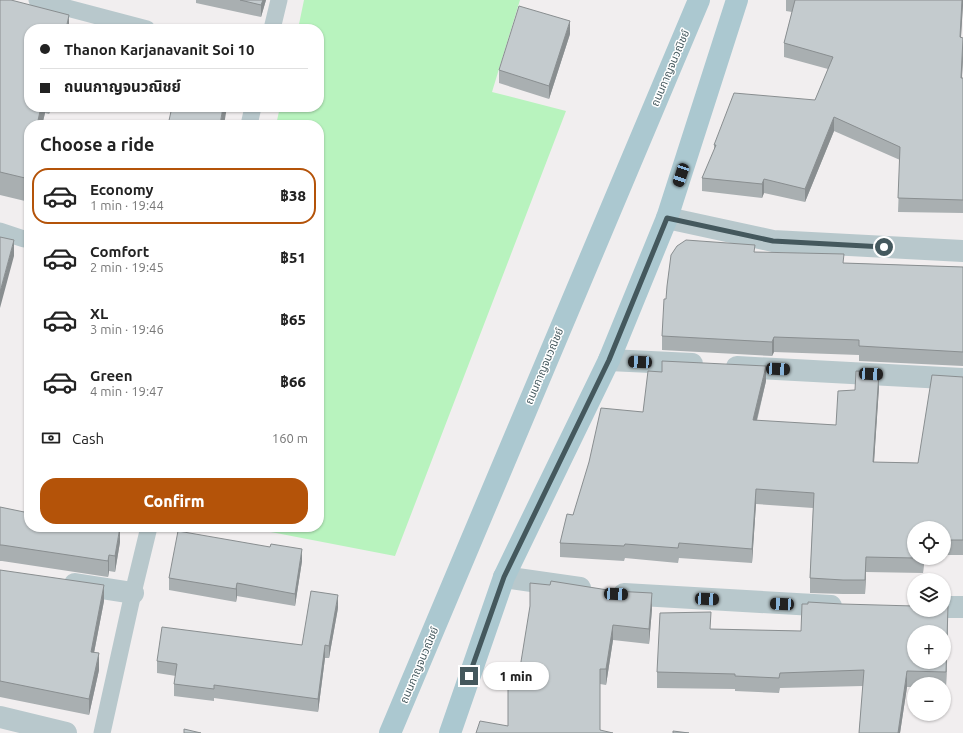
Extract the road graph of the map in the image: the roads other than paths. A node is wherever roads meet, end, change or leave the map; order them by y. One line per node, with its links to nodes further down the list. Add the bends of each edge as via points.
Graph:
1 (36, 0): 5 (lane)
2 (279, 0): 6 (lane)
3 (699, 0): 23 (main road, ถนนกาญจนวณิชย์)
4 (737, 0): 7 (main road)
5 (129, 24)
6 (273, 24)
7 (667, 218): 10 (street, via 773,241); 11 (main road)
8 (0, 232): 9 (lane)
9 (24, 239)
10 (963, 251)
11 (609, 360): 12 (street); 14 (main road)
12 (963, 379)
13 (148, 532): 16 (lane)
14 (504, 577): 17 (street, via 631,595); 24 (main road)
15 (55, 581): 16 (street)
16 (133, 593): 22 (lane)
17 (851, 607)
18 (951, 607): 19 (street)
19 (963, 607)
20 (0, 717): 21 (street)
21 (66, 733)
22 (102, 733)
23 (390, 733)
24 (450, 733)

